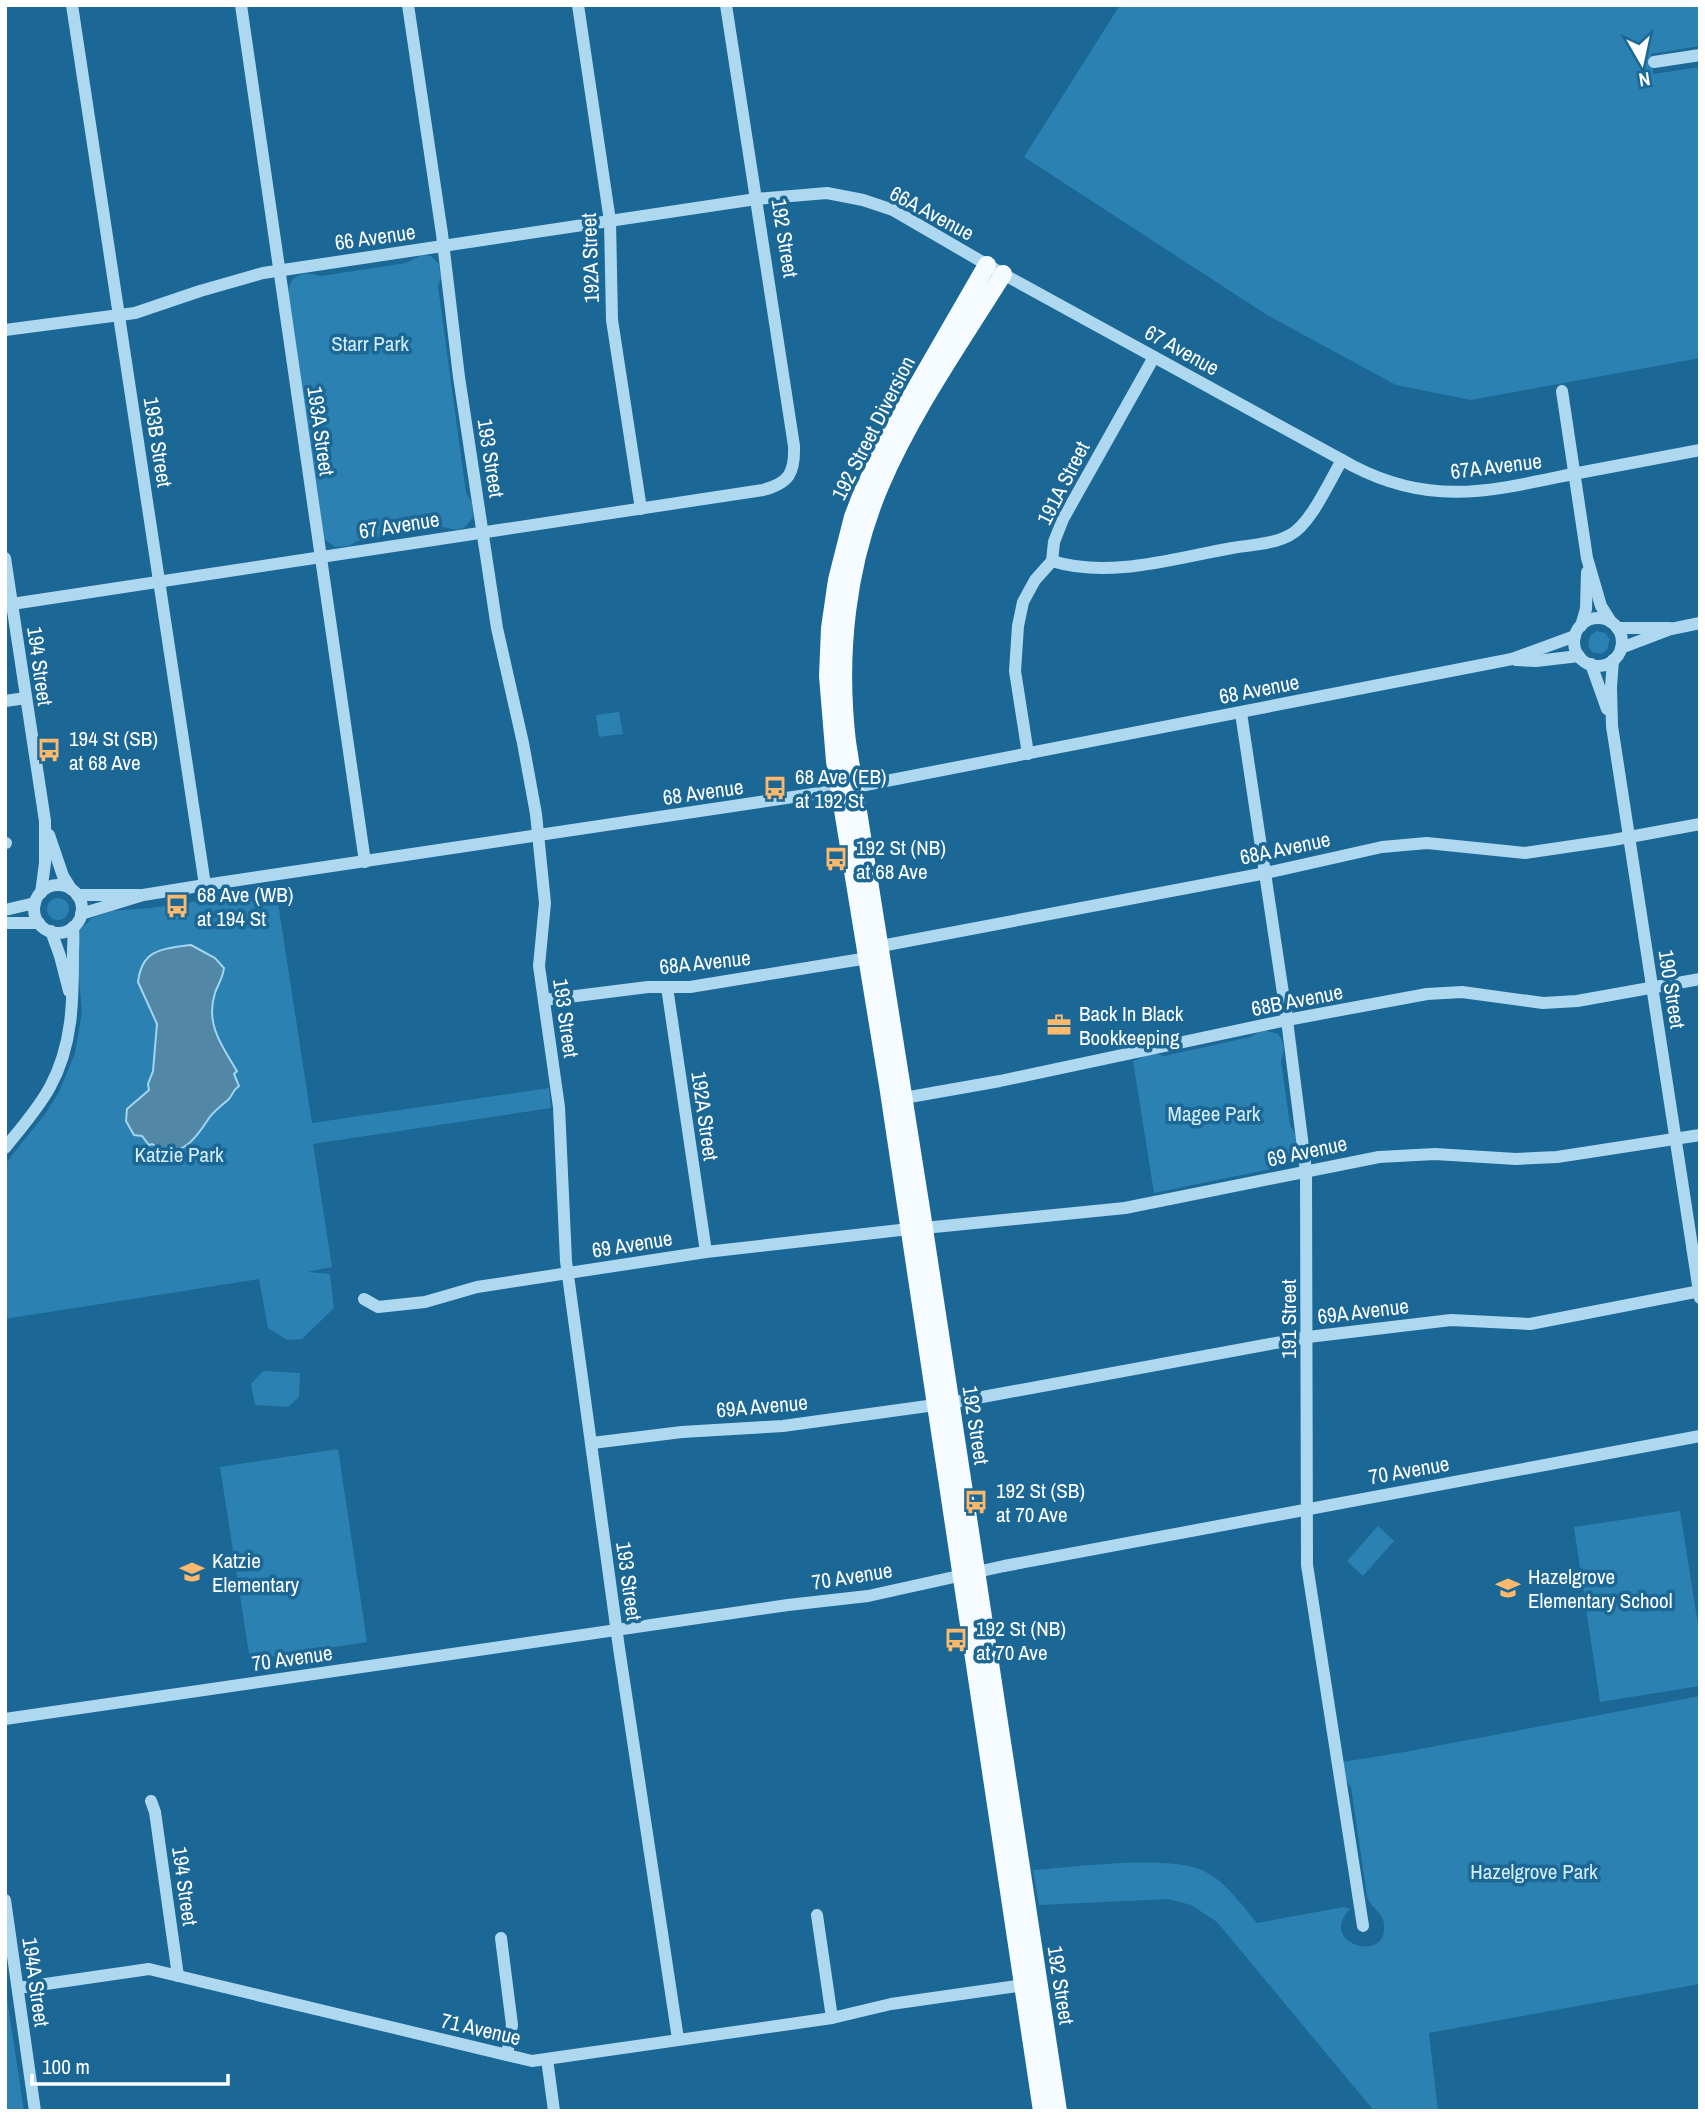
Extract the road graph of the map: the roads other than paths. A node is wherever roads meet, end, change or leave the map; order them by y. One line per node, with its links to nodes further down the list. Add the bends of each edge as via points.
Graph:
1 (72, 5): 13 (street, 193B Street)
2 (241, 5): 11 (street, 193A Street)
3 (408, 5): 10 (street, 193 Street)
4 (578, 5): 9 (street, 192A Street)
5 (726, 5): 8 (street, 192 Street)
6 (1700, 55): 7 (street)
7 (1654, 62)
8 (756, 199): 9 (street, 66 Avenue); 12 (street, 66A Avenue, via 827,194 863,200 893,210); 20 (street, 192 Street, via 794,446)
9 (610, 221): 10 (street, 66 Avenue); 21 (street, 192A Street, via 612,320)
10 (444, 246): 11 (street, 66 Avenue); 22 (street, 193 Street)
11 (280, 270): 13 (street, 66 Avenue); 23 (street, 193A Street)
12 (995, 270): 15 (street, 67 Avenue); 43 (main road, 192 Street Diversion, via 880,486 862,539 851,581 844,642)
13 (119, 317): 14 (street, 66 Avenue); 27 (street, 193B Street)
14 (5, 330)
15 (1154, 357): 18 (street, 67 Avenue); 26 (street, 191A Street, via 1063,519)
16 (1562, 391): 19 (street)
17 (1700, 450): 19 (street, 67A Avenue)
18 (1342, 460): 19 (street, 67A Avenue, via 1389,482 1443,493 1481,492); 26 (street, via 1304,523 1290,535 1125,567 1071,567)
19 (1575, 474): 25 (street)
20 (789, 478): 21 (street, 67 Avenue, via 763,490)
21 (641, 509): 22 (street, 67 Avenue)
22 (482, 531): 23 (street, 67 Avenue); 46 (street, 193 Street, via 499,644 527,764)
23 (320, 556): 27 (street, 67 Avenue); 48 (street, 193A Street)
24 (5, 558): 28 (street, 194 Street)
25 (1587, 558): 30 (street, via 1601,606); 32 (street, via 1586,609)
26 (1052, 561): 42 (street, 191A Street, via 1023,602 1018,626 1015,671)
27 (160, 581): 28 (street, 67 Avenue); 50 (street, 193B Street)
28 (12, 604): 38 (street, 194 Street)
29 (1700, 623): 31 (street)
30 (1614, 625): 31 (street); 32 (street, via 1597,618); 33 (street)
31 (1671, 629): 33 (street)
32 (1578, 631): 34 (street, via 1575,648); 35 (street, 68 Avenue)
33 (1621, 648): 36 (street)
34 (1579, 656): 35 (street, 68 Avenue); 37 (street)
35 (1512, 659): 40 (street, 68 Avenue)
36 (1613, 660): 37 (street); 41 (street, 190 Street)
37 (1591, 664): 41 (street, 190 Street)
38 (26, 698): 39 (street); 44 (street, 194 Street)
39 (5, 701)
40 (1241, 713): 42 (street, 68 Avenue); 49 (street, 191 Street)
41 (1612, 726): 47 (street, 190 Street)
42 (1028, 754): 43 (street, 68 Avenue)
43 (848, 789): 46 (street, 68 Avenue); 60 (main road, 192 Street)
44 (45, 821): 51 (street, 194 Street, via 63,876); 53 (street, 194 Street, via 45,863)
45 (1700, 824): 47 (street, 68A Avenue)
46 (538, 836): 48 (street, 68 Avenue); 64 (street, 193 Street, via 544,890 539,966)
47 (1629, 837): 49 (street, 68A Avenue, via 1525,853 1427,843 1382,847); 63 (street, 190 Street)
48 (365, 862): 50 (street, 68 Avenue)
49 (1266, 873): 60 (street, 68A Avenue); 66 (street, 191 Street)
50 (205, 885): 52 (street, 68 Avenue)
51 (74, 892): 52 (street, 68 Avenue); 53 (street, via 54,886); 55 (street)
52 (143, 895): 55 (street, 68 Avenue)
53 (38, 898): 54 (street); 57 (street, via 35,912)
54 (5, 910)
55 (81, 914): 58 (street)
56 (5, 923): 57 (street)
57 (39, 923): 59 (street)
58 (73, 927): 59 (street); 65 (street)
59 (51, 931): 65 (street)
60 (874, 952): 62 (street, 68A Avenue, via 690,987); 67 (main road, 192 Street); 72 (main road, 192 Street, via 888,1085 895,1098)
61 (1700, 979): 63 (street, 68B Avenue)
62 (667, 987): 64 (street, 68A Avenue); 73 (street, 192A Street)
63 (1653, 988): 66 (street, 68B Avenue, via 1543,1003 1448,992); 69 (street, 190 Street)
64 (544, 1000): 74 (street, 193 Street, via 559,1107)
65 (72, 1004): 70 (street, via 58,1071 40,1104)
66 (1287, 1020): 67 (street, 68B Avenue); 71 (street, 191 Street)
67 (904, 1098): 72 (main road, 192 Street)
68 (1700, 1135): 69 (street, 69 Avenue)
69 (1674, 1140): 71 (street, 69 Avenue, via 1538,1159 1435,1154 1379,1157); 75 (street, 190 Street)
70 (5, 1148)
71 (1306, 1171): 72 (street, 69 Avenue, via 1116,1210); 77 (street, 191 Street)
72 (917, 1229): 73 (street, 69 Avenue); 78 (main road, 192 Street); 78 (main road, 192 Street, via 946,1376)
73 (706, 1251): 74 (street, 69 Avenue)
74 (567, 1274): 76 (street, 69 Avenue, via 477,1287 425,1302 378,1307); 80 (street, 193 Street)
75 (1699, 1293): 77 (street, 69A Avenue, via 1530,1324 1451,1320)
76 (364, 1299)
77 (1308, 1337): 78 (street, 69A Avenue); 81 (street, 191 Street)
78 (943, 1404): 80 (street, 69A Avenue, via 783,1426); 82 (main road, 192 Street)
79 (1700, 1436): 81 (street, 70 Avenue)
80 (592, 1443): 83 (street, 193 Street)
81 (1306, 1508): 82 (street, 70 Avenue); 88 (street, 191 Street, via 1311,1593)
82 (968, 1574): 83 (street, 70 Avenue, via 868,1596); 91 (main road, 192 Street); 100 (main road, 192 Street)
83 (617, 1631): 84 (street, 70 Avenue); 94 (street, 193 Street)
84 (5, 1719)
85 (151, 1801): 90 (street, 194 Street)
86 (5, 1900): 92 (street, 194A Street)
87 (817, 1915): 93 (street)
88 (1363, 1926)
89 (501, 1938): 95 (street, via 512,2025)
90 (178, 1976): 92 (street, 71 Avenue, via 138,1969); 95 (street, 71 Avenue)
91 (1024, 1984): 93 (street, 71 Avenue); 99 (main road, 192 Street)
92 (18, 1988): 97 (street, 194A Street)
93 (832, 2018): 94 (street, 71 Avenue)
94 (678, 2039): 96 (street, 71 Avenue)
95 (507, 2055): 96 (street, 71 Avenue)
96 (547, 2059): 98 (street)
97 (35, 2111)
98 (554, 2111)
99 (1042, 2111)
100 (1058, 2111)

